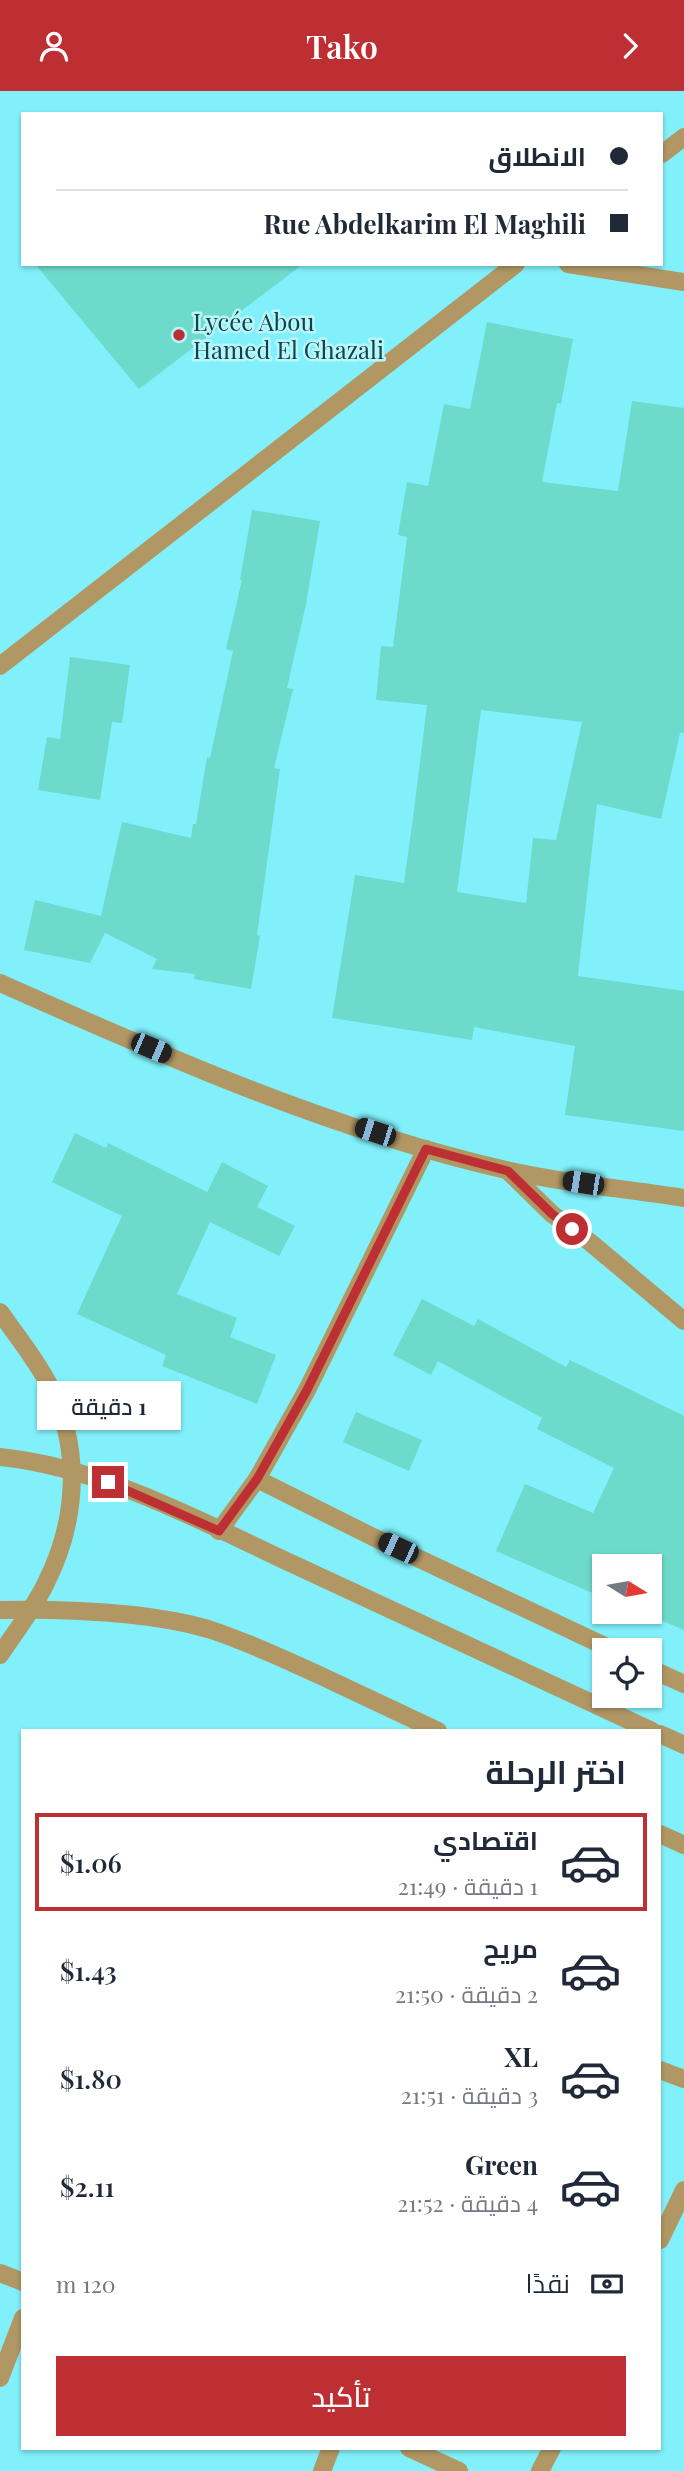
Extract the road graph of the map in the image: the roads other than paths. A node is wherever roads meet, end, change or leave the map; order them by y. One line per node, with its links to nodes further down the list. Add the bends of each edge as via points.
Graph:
1 (684, 137): 2 (street)
2 (663, 153)
3 (513, 266): 6 (street)
4 (581, 266): 5 (street)
5 (684, 282)
6 (0, 666)
7 (0, 983): 8 (street, via 274,1099)
8 (426, 1149): 9 (street); 15 (street, via 307,1390)
9 (508, 1171): 10 (street); 12 (street, via 552,1214)
10 (684, 1198)
11 (0, 1312): 14 (street, via 47,1382 70,1439)
12 (684, 1321)
13 (0, 1457): 14 (street)
14 (73, 1471): 16 (street); 18 (street, via 66,1530)
15 (257, 1479): 16 (street); 19 (street)
16 (219, 1531): 24 (street)
17 (0, 1609): 18 (street)
18 (31, 1609): 20 (street); 23 (street, via 132,1616 206,1629 249,1643)
19 (592, 1640)
20 (0, 1654)
21 (662, 1674): 22 (street)
22 (684, 1684)
23 (434, 1729)
24 (648, 1729)
25 (661, 1734): 26 (street)
26 (684, 1745)
27 (661, 1834): 28 (street)
28 (684, 1845)
29 (661, 2070): 30 (street)
30 (684, 2079)
31 (684, 2190): 32 (street)
32 (661, 2238)
33 (0, 2273): 34 (street)
34 (21, 2281)
35 (21, 2323): 36 (street)
36 (0, 2378)
37 (330, 2450): 40 (street)
38 (413, 2450): 41 (street)
39 (551, 2450): 42 (street)
40 (322, 2471)
41 (459, 2471)
42 (540, 2471)

